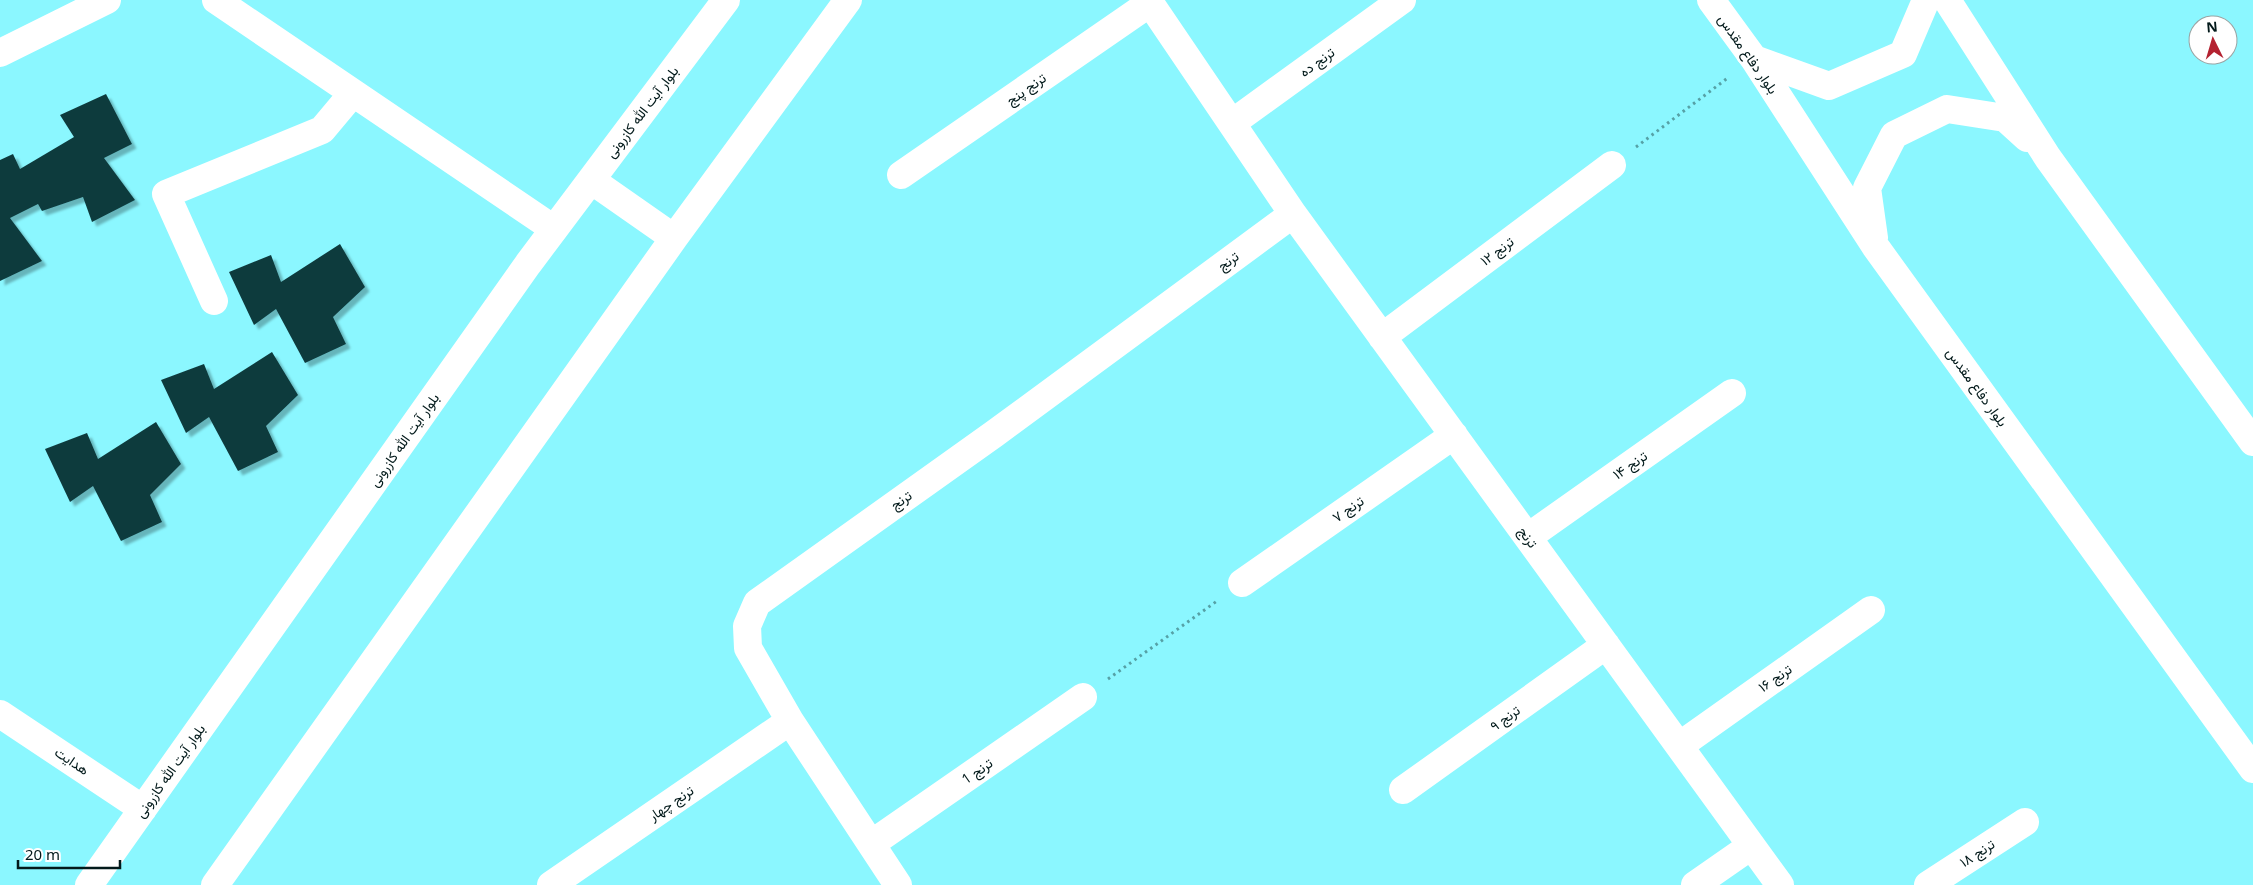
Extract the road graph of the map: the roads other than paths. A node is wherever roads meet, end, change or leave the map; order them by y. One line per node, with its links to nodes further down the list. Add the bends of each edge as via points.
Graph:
1 (107, 0): 10 (street)
2 (216, 0): 12 (street)
3 (726, 0): 17 (street, بلوار آیت الله کازرونی)
4 (848, 0): 20 (street)
5 (1402, 0): 13 (street, ترنج ده)
6 (1711, 0): 11 (street, بلوار دفاع مقدس)
7 (1926, 0): 11 (street, via 1903,54 1829,86)
8 (1947, 0): 14 (street)
9 (1149, 1): 13 (street); 16 (street, ترنج پنج)
10 (0, 53)
11 (1754, 59): 21 (street, بلوار دفاع مقدس)
12 (353, 93): 19 (street); 22 (street, via 322,130 166,194)
13 (1232, 123): 18 (street)
14 (2048, 158): 21 (street, via 2005,118 1947,109 1894,136 1867,188); 26 (street)
15 (1612, 165): 23 (street, ترنج ۱۲)
16 (901, 175)
17 (591, 180): 19 (street, بلوار آیت الله کازرونی); 20 (street)
18 (1293, 214): 23 (street, ترنج); 33 (street, ترنج, via 757,603 747,626 748,648)
19 (554, 230): 37 (street, بلوار آیت الله کازرونی)
20 (674, 238): 42 (street)
21 (1875, 246): 35 (street, بلوار دفاع مقدس)
22 (214, 301)
23 (1382, 336): 25 (street, ترنج)
24 (1732, 393): 27 (street, ترنج ۱۴)
25 (1454, 435): 27 (street, ترنج); 28 (street, ترنج ۷)
26 (2253, 442)
27 (1528, 537): 30 (street, ترنج)
28 (1242, 584)
29 (1871, 610): 34 (street, ترنج ۱۶)
30 (1606, 645): 34 (street, ترنج); 36 (street, ترنج ۹)
31 (1083, 697): 39 (street, ترنج 1)
32 (0, 714): 37 (street, هدایت)
33 (790, 721): 39 (street, ترنج); 43 (street, ترنج چهار)
34 (1679, 746): 40 (street, ترنج)
35 (2253, 769)
36 (1403, 790)
37 (143, 809): 41 (street, بلوار آیت الله کازرونی)
38 (2025, 822): 47 (street, ترنج ۱۸)
39 (870, 844): 44 (street, ترنج)
40 (1751, 846): 45 (street); 46 (street, ترنج)
41 (89, 885)
42 (216, 885)
43 (551, 885)
44 (898, 885)
45 (1695, 885)
46 (1780, 885)
47 (1928, 885)

